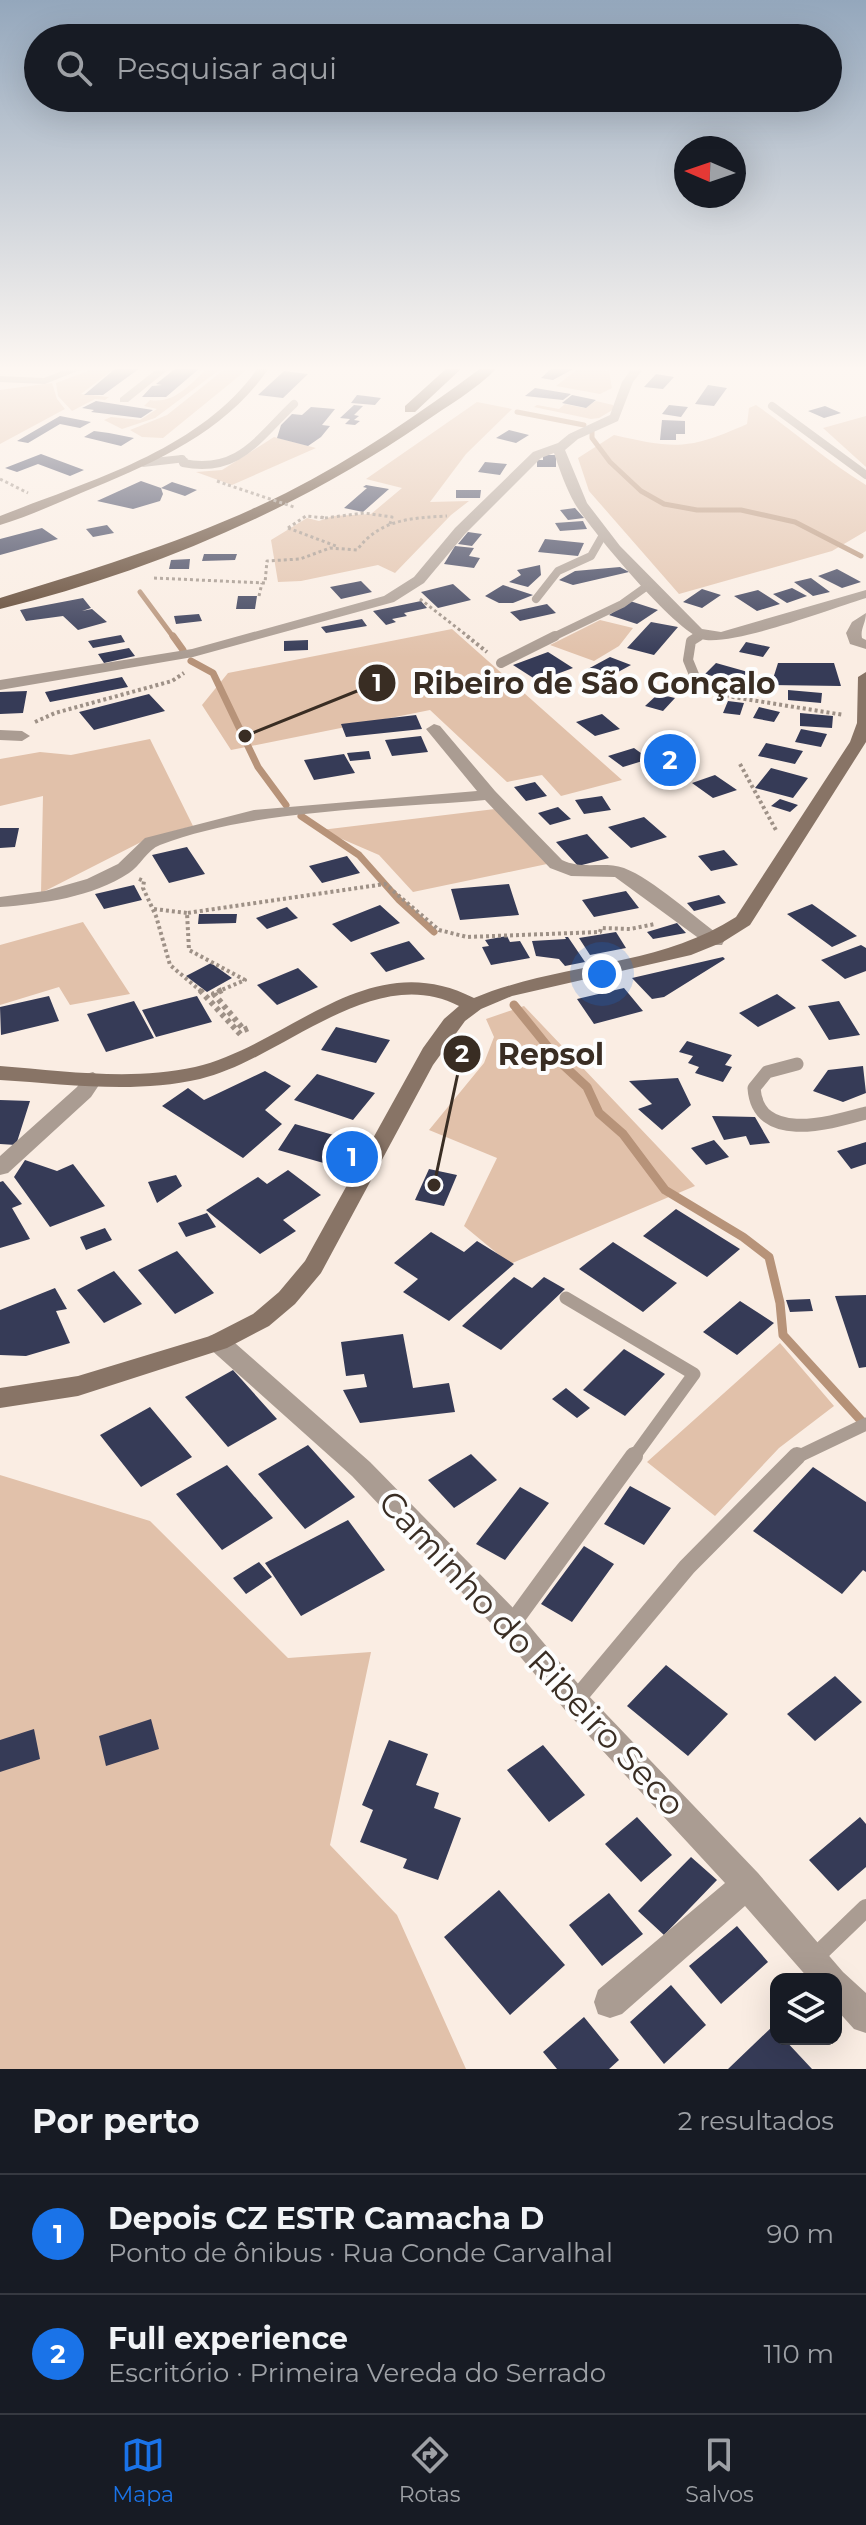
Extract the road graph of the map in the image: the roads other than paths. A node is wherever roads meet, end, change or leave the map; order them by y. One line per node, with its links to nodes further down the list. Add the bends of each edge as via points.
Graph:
1 (126, 465): 9 (main road)
2 (138, 465): 9 (main road)
3 (188, 465): 4 (lane)
4 (223, 465)
5 (322, 465): 13 (highway, via 146,542)
6 (347, 465): 16 (highway, via 264,510 168,549)
7 (527, 465): 23 (street, via 419,580 389,599 193,653)
8 (563, 465): 11 (street, via 571,487)
9 (113, 473): 10 (main road)
10 (0, 521)
11 (603, 535): 12 (street); 15 (lane, via 591,556 550,574)
12 (650, 584): 18 (street); 20 (lane, via 622,604)
13 (0, 590)
14 (866, 594): 18 (street, via 722,636)
15 (536, 599)
16 (0, 604)
17 (866, 617): 19 (street, via 853,634 855,641)
18 (702, 635): 22 (lane, via 691,641 688,660)
19 (866, 645)
20 (501, 663)
21 (866, 677): 24 (main road)
22 (697, 682)
23 (0, 685)
24 (865, 718): 28 (main road, via 849,759 743,921)
25 (434, 729): 26 (street)
26 (489, 795): 27 (street, via 237,818 151,842 129,865 100,880); 28 (street, via 556,864 571,871 618,872)
27 (0, 902)
28 (715, 941): 29 (main road, via 519,988)
29 (473, 1005): 32 (main road, via 439,990 384,991 202,1072); 36 (main road, via 441,1035 313,1267 261,1320)
30 (797, 1064): 33 (lane, via 765,1072 757,1082 754,1093 769,1118 805,1127)
31 (0, 1073): 32 (main road)
32 (93, 1079): 34 (street)
33 (866, 1113)
34 (0, 1168)
35 (566, 1298): 39 (lane, via 694,1374)
36 (218, 1342): 37 (main road, via 78,1386); 39 (street, Caminho do Ribeiro Seco, via 361,1469)
37 (0, 1398)
38 (860, 1425): 40 (lane, via 799,1454 687,1567)
39 (511, 1625): 40 (street, Caminho do Ribeiro Seco)
40 (575, 1701): 41 (street, Caminho do Ribeiro Seco)
41 (747, 1884): 43 (street, Caminho do Ribeiro Seco); 45 (street)
42 (866, 1908): 43 (lane)
43 (821, 1970)
44 (842, 1991): 46 (street)
45 (610, 2002)
46 (866, 2017)

